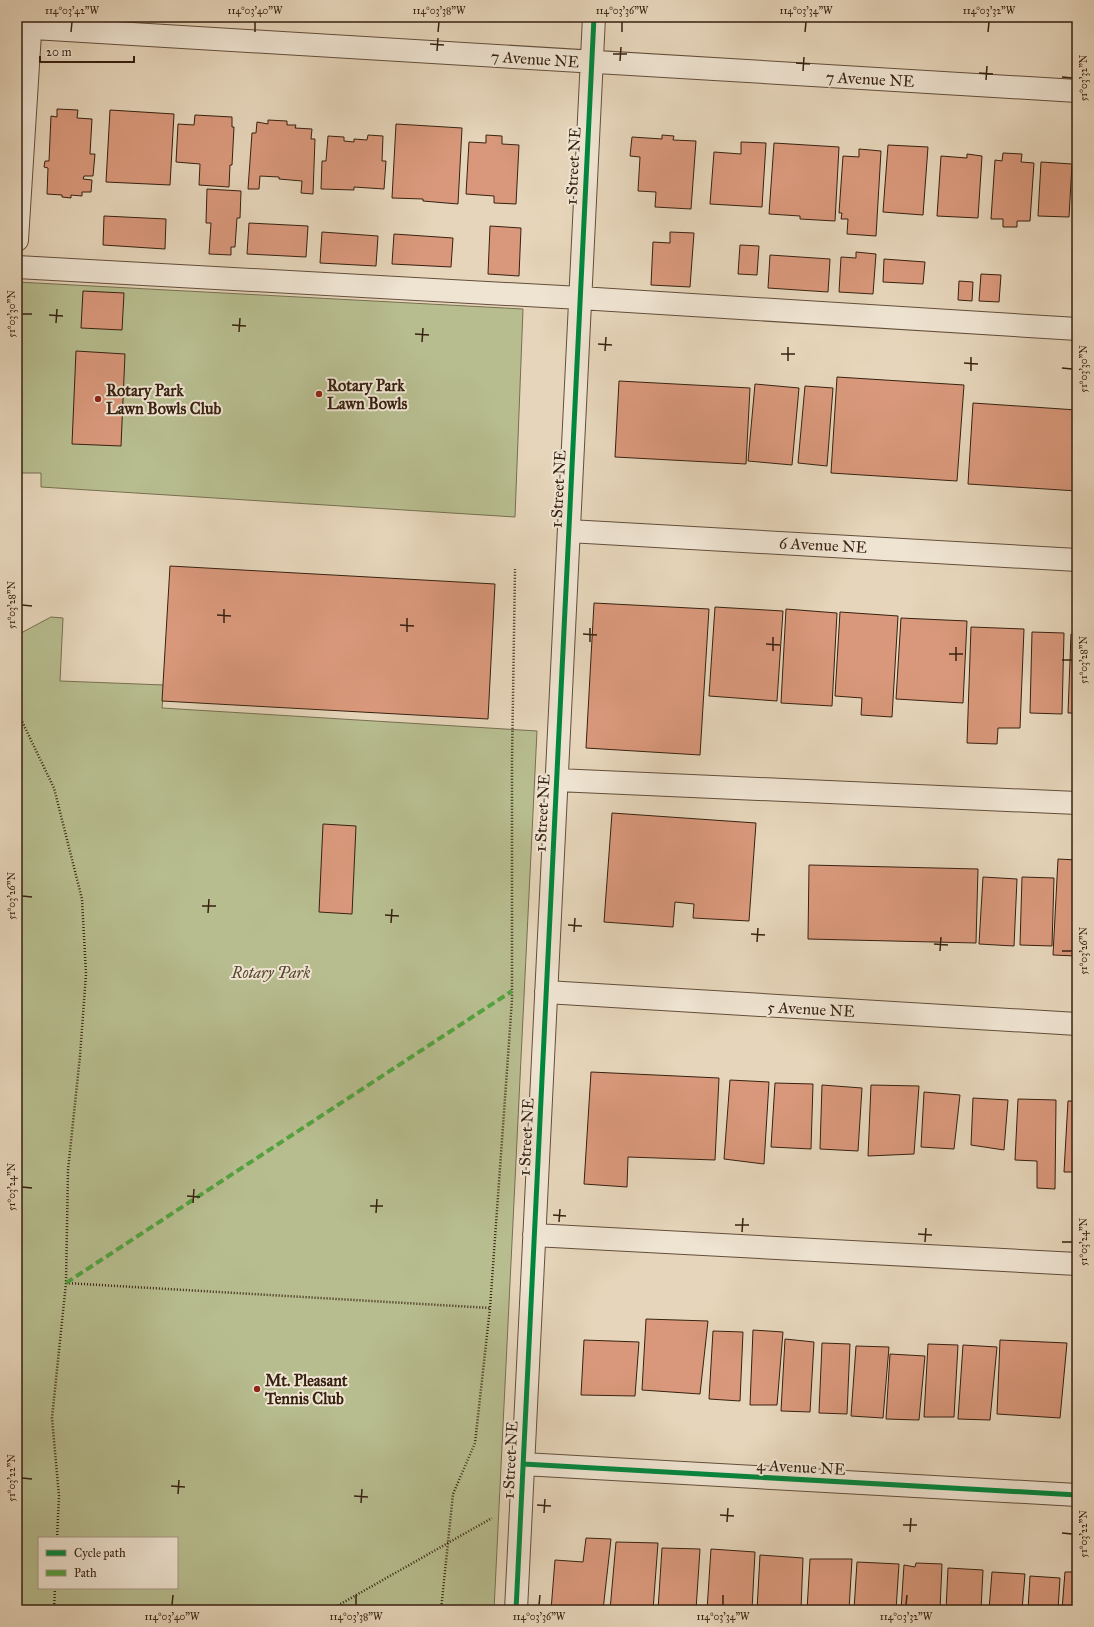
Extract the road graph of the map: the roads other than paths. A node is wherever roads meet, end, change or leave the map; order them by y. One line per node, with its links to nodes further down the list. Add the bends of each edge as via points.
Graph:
1 (594, 17): 3 (street, 1 Street NE)
2 (26, 24): 3 (street, 7 Avenue NE); 5 (street)
3 (591, 62): 4 (street, 7 Avenue NE); 7 (street, 1 Street NE)
4 (1077, 92)
5 (17, 240)
6 (17, 267): 7 (street)
7 (580, 298): 8 (street); 9 (street, 1 Street NE)
8 (1077, 329)
9 (569, 531): 10 (street, 6 Avenue NE); 11 (street, 1 Street NE)
10 (1077, 560)
11 (556, 780): 12 (street); 13 (street, 1 Street NE)
12 (1077, 803)
13 (546, 992): 14 (street, 5 Avenue NE); 15 (street, 1 Street NE)
14 (1077, 1024)
15 (534, 1235): 16 (street); 17 (street, 1 Street NE)
16 (1077, 1264)
17 (523, 1464): 18 (street, 4 Avenue NE); 19 (street, 1 Street NE)
18 (1077, 1495)
19 (516, 1610)

